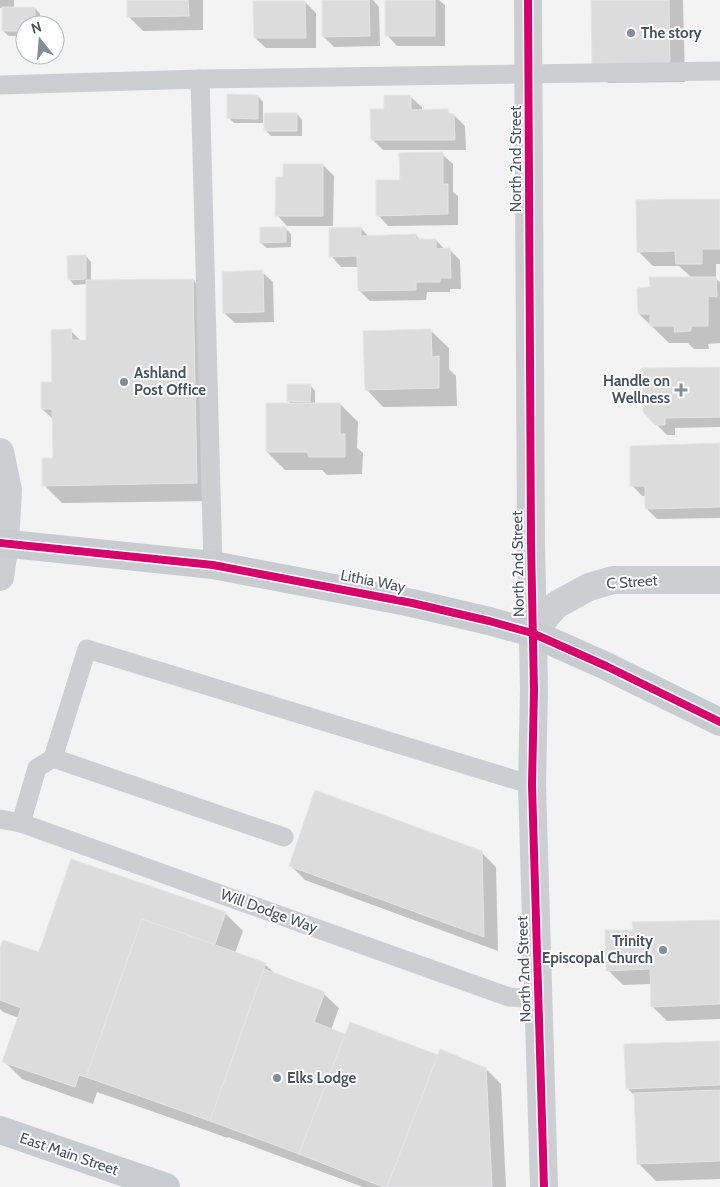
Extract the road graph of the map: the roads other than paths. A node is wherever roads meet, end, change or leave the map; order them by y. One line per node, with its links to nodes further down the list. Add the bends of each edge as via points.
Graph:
1 (528, 0): 3 (street, North 2nd Street)
2 (720, 71): 3 (lane)
3 (530, 74): 4 (lane); 11 (street, North 2nd Street)
4 (200, 79): 5 (lane); 8 (lane)
5 (0, 85)
6 (0, 452): 7 (street, via 8,490)
7 (2, 543): 8 (main road, Lithia Way); 9 (street)
8 (213, 566): 11 (main road, Lithia Way, via 412,603)
9 (0, 577)
10 (720, 580): 11 (street, C Street, via 613,580 589,587 556,605)
11 (532, 633): 12 (main road, Lithia Way); 14 (street, North 2nd Street)
12 (720, 722)
13 (53, 758): 14 (lane, via 88,649); 16 (lane, via 37,768); 17 (lane)
14 (532, 785): 18 (street, North 2nd Street)
15 (0, 819): 16 (lane, Will Dodge Way)
16 (21, 823): 18 (lane, Will Dodge Way, via 509,997)
17 (284, 837)
18 (538, 999): 21 (street, North 2nd Street)
19 (0, 1130): 20 (main road, East Main Street)
20 (166, 1187)
21 (544, 1187)

